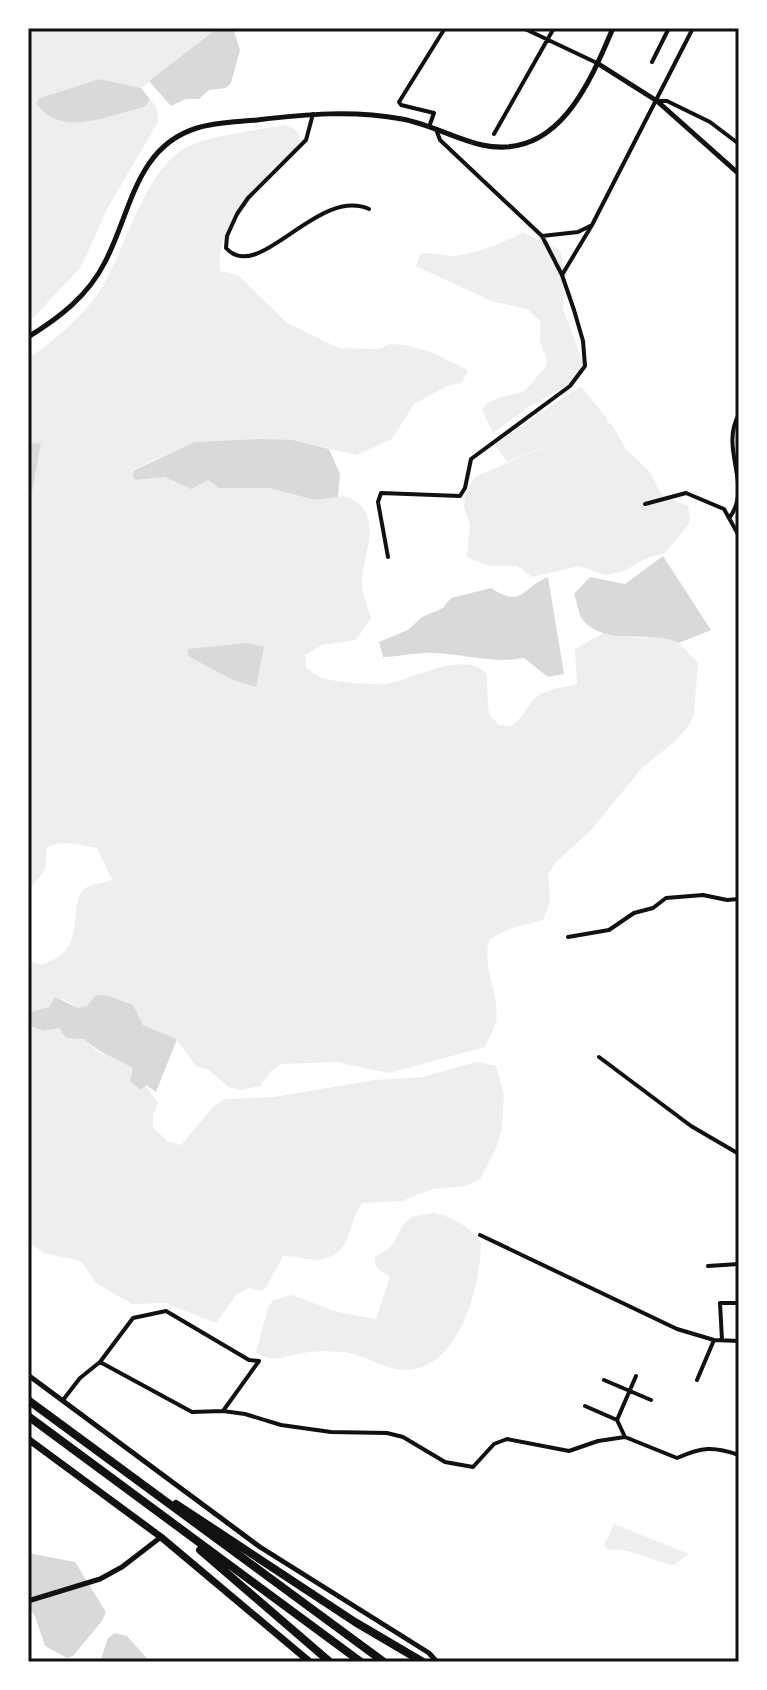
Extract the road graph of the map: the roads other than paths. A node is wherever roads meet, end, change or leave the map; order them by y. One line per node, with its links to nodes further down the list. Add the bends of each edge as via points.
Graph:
1 (445, 28): 12 (street, via 399,102 434,113)
2 (523, 28): 7 (street)
3 (554, 28): 7 (street)
4 (613, 28): 9 (street)
5 (669, 28): 8 (street)
6 (692, 28): 10 (street)
7 (549, 39): 9 (street); 13 (street)
8 (652, 62)
9 (597, 63): 10 (street); 12 (street, via 558,125 527,144 480,145)
10 (657, 101): 14 (street, via 710,122); 15 (street); 17 (street)
11 (313, 114): 12 (street, via 360,113); 16 (street, via 306,140 237,214 226,248 248,257 328,211 358,204); 20 (street, via 197,128 163,146 138,179 105,263 89,287)
12 (433, 128): 18 (street)
13 (494, 134)
14 (739, 144)
15 (739, 174)
16 (369, 209)
17 (592, 225): 18 (street); 19 (street)
18 (542, 236): 19 (street)
19 (562, 275): 25 (street, via 583,341 585,366 570,386 471,459 460,496 381,493)
20 (28, 337)
21 (739, 414): 23 (street, via 731,440 738,499)
22 (645, 504): 23 (street, via 686,493 724,509)
23 (730, 517): 24 (street)
24 (739, 536)
25 (388, 557)
26 (739, 899): 27 (street, via 666,898 609,930)
27 (568, 937)
28 (599, 1057): 29 (street, via 691,1126)
29 (739, 1154)
30 (480, 1235): 34 (street, via 677,1329)
31 (739, 1264): 32 (street)
32 (708, 1266)
33 (739, 1303): 35 (street, via 720,1303)
34 (714, 1340): 35 (street); 41 (street)
35 (722, 1340): 36 (street)
36 (739, 1341)
37 (100, 1362): 44 (street); 47 (street, via 192,1412); 47 (street, via 133,1318 166,1311 259,1361)
38 (28, 1375): 44 (street)
39 (636, 1376): 42 (street)
40 (604, 1380): 42 (street)
41 (697, 1380)
42 (630, 1390): 45 (street); 49 (street)
43 (28, 1400): 53 (highway)
44 (63, 1400): 61 (street, via 260,1547)
45 (651, 1400)
46 (585, 1406): 49 (street)
47 (223, 1411): 50 (street, via 331,1432 387,1433 445,1462 473,1467 494,1444 507,1439 569,1451)
48 (28, 1416): 57 (highway, via 206,1555); 58 (highway)
49 (617, 1420): 50 (street)
50 (625, 1437): 52 (street, via 677,1458 711,1448)
51 (28, 1439): 54 (main road)
52 (739, 1455)
53 (112, 1463): 59 (highway); 60 (highway)
54 (161, 1537): 55 (street, via 100,1579); 56 (main road)
55 (28, 1601)
56 (310, 1662)
57 (330, 1662)
58 (361, 1662)
59 (384, 1662)
60 (423, 1662)
61 (437, 1662)

